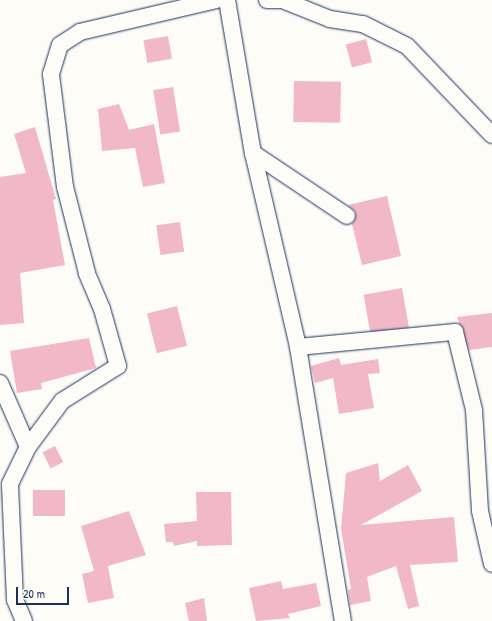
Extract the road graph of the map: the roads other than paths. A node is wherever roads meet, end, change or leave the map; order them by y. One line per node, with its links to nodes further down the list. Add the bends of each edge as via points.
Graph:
1 (216, 0): 10 (street, via 80,32 60,46 51,74 65,187 87,273 102,309 118,366 62,400)
2 (227, 0): 6 (street)
3 (267, 0): 4 (street)
4 (290, 1): 5 (street, via 330,19 363,24 406,46)
5 (492, 135)
6 (253, 152): 7 (street); 8 (street)
7 (347, 216)
8 (298, 346): 13 (street, via 455,332 474,410 480,511); 15 (street)
9 (0, 383): 10 (street)
10 (28, 447): 11 (street)
11 (10, 484): 12 (street); 14 (street, via 15,600)
12 (0, 498)
13 (492, 564)
14 (24, 621)
15 (344, 621)

